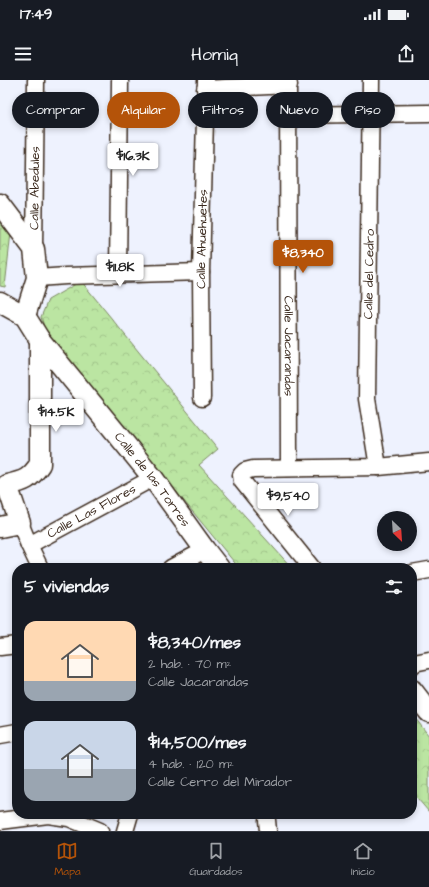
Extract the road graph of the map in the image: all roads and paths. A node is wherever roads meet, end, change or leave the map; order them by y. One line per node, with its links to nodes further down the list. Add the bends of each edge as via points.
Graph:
1 (36, 80): 12 (street, Calle Abedules)
2 (120, 80): 14 (street)
3 (371, 80): 6 (street, Calle del Cedro)
4 (288, 83): 5 (street)
5 (206, 84): 13 (street, Calle Ahuehuetes)
6 (371, 92)
7 (429, 113): 8 (street)
8 (395, 114)
9 (289, 128): 22 (street, Calle Jacarandas)
10 (370, 128): 21 (street, Calle del Cedro, via 367,399)
11 (0, 204): 12 (street)
12 (34, 249): 15 (street)
13 (201, 272): 14 (street); 19 (street, Calle Ahuehuetes)
14 (118, 274): 15 (street)
15 (37, 278): 17 (street)
16 (0, 302): 17 (street, Calle de las Torres)
17 (25, 316): 18 (street, Calle de las Torres)
18 (40, 340): 23 (street, Calle de las Torres); 24 (street, via 40,464 32,475 20,482)
19 (202, 398)
20 (429, 462): 21 (street)
21 (378, 467): 22 (street)
22 (289, 468): 32 (street, via 252,469 245,471 241,476 248,489)
23 (153, 478): 27 (street, Calle Las Flores); 28 (street, Calle de las Torres)
24 (4, 484): 25 (street)
25 (20, 523): 26 (street); 27 (street)
26 (0, 527)
27 (29, 545): 29 (street)
28 (204, 550): 30 (street); 31 (street, Calle de las Torres)
29 (38, 563)
30 (180, 563)
31 (215, 563)
32 (308, 563)
33 (429, 570): 34 (street)
34 (417, 572)
35 (12, 646): 36 (street)
36 (0, 647)
37 (429, 660): 38 (street)
38 (417, 662)
39 (417, 696): 40 (street)
40 (429, 712)
41 (12, 733): 42 (street)
42 (0, 735)
43 (14, 819): 47 (street)
44 (27, 819): 48 (street)
45 (71, 819): 49 (street)
46 (129, 819): 50 (street)
47 (0, 821)
48 (18, 831)
49 (100, 831)
50 (126, 831)

